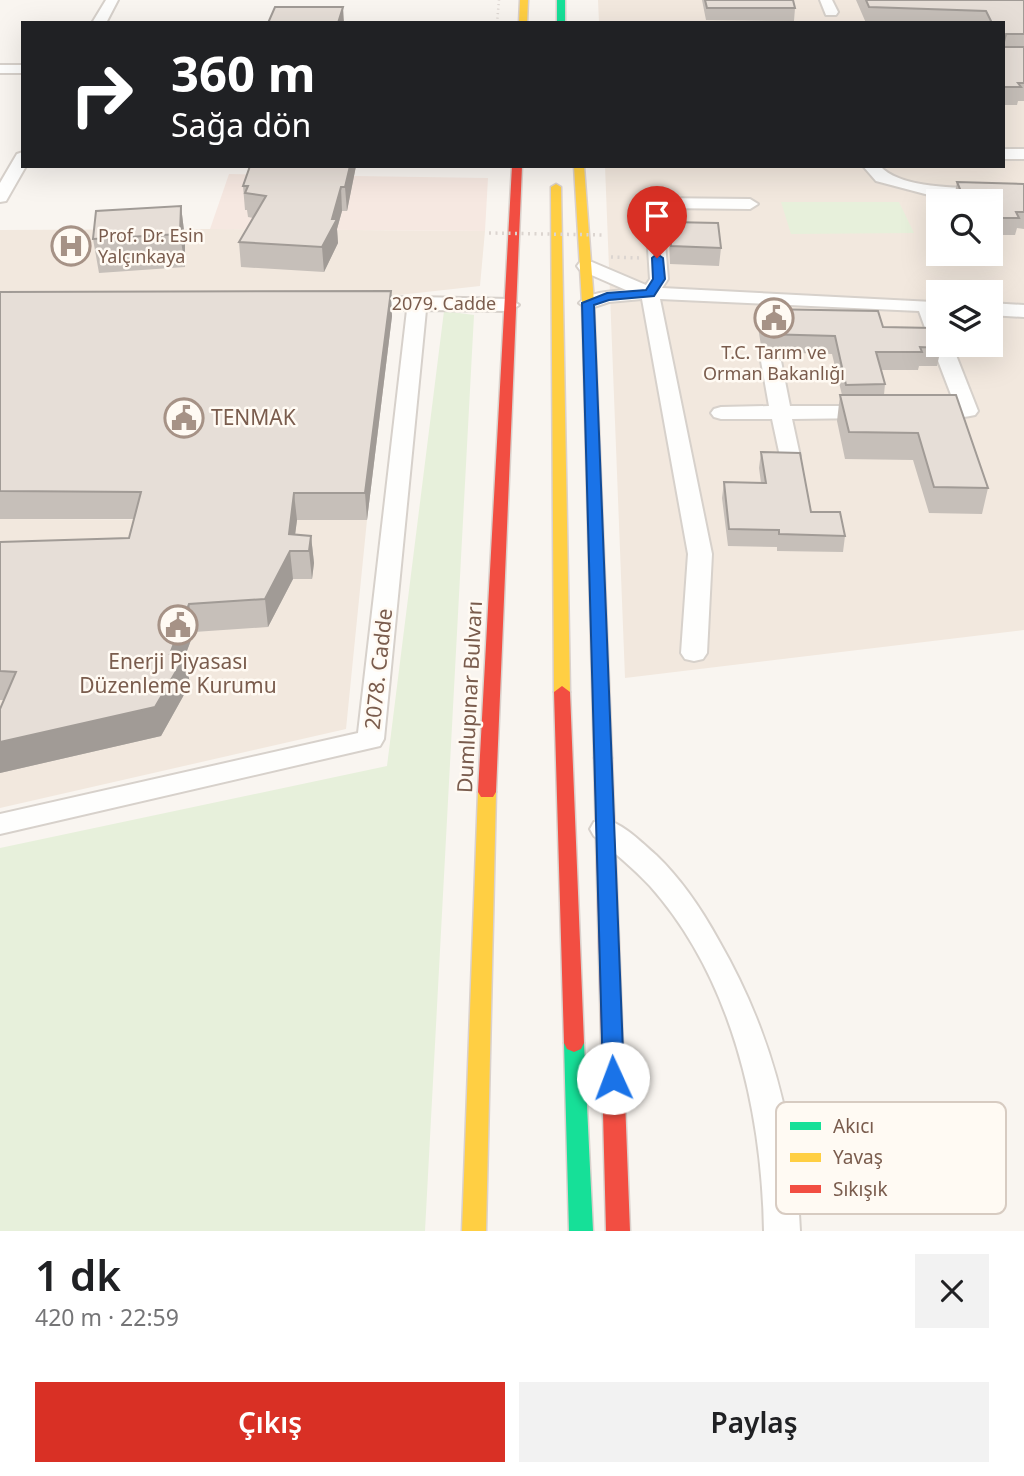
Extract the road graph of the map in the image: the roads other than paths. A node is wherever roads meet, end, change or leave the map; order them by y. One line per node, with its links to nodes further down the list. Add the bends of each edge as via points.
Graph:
1 (112, 0): 4 (street)
2 (524, 0): 5 (highway)
3 (561, 0): 6 (highway)
4 (100, 21)
5 (523, 21)
6 (561, 21)
7 (0, 69): 8 (street)
8 (21, 69)
9 (1005, 154): 10 (street)
10 (1024, 154)
11 (21, 160): 17 (street)
12 (517, 168): 24 (highway, Dumlupınar Bulvarı)
13 (556, 168): 38 (highway, via 560,634)
14 (579, 168): 19 (highway)
15 (873, 168): 16 (street, via 882,178 929,190)
16 (1024, 193)
17 (0, 197)
18 (750, 204): 20 (street, via 693,210 653,203 659,279)
19 (594, 261): 20 (street); 22 (highway)
20 (650, 293): 22 (street); 25 (street); 33 (street, via 700,554)
21 (418, 303): 23 (street, 2079. Cadde); 24 (street, 2079. Cadde); 34 (street, 2078. Cadde, via 371,739)
22 (588, 303): 35 (highway)
23 (335, 304)
24 (510, 305): 37 (highway, Dumlupınar Bulvarı, via 485,826)
25 (926, 306)
26 (1003, 310): 27 (street)
27 (1024, 311)
28 (947, 357): 31 (street, via 968,411)
29 (771, 361): 31 (street)
30 (721, 413): 31 (street)
31 (780, 413): 32 (street)
32 (789, 456)
33 (694, 653)
34 (0, 824)
35 (604, 830): 36 (street, via 638,855 673,894 708,948 746,1028 772,1118); 39 (highway)
36 (776, 1163)
37 (474, 1231)
38 (581, 1231)
39 (618, 1231)

